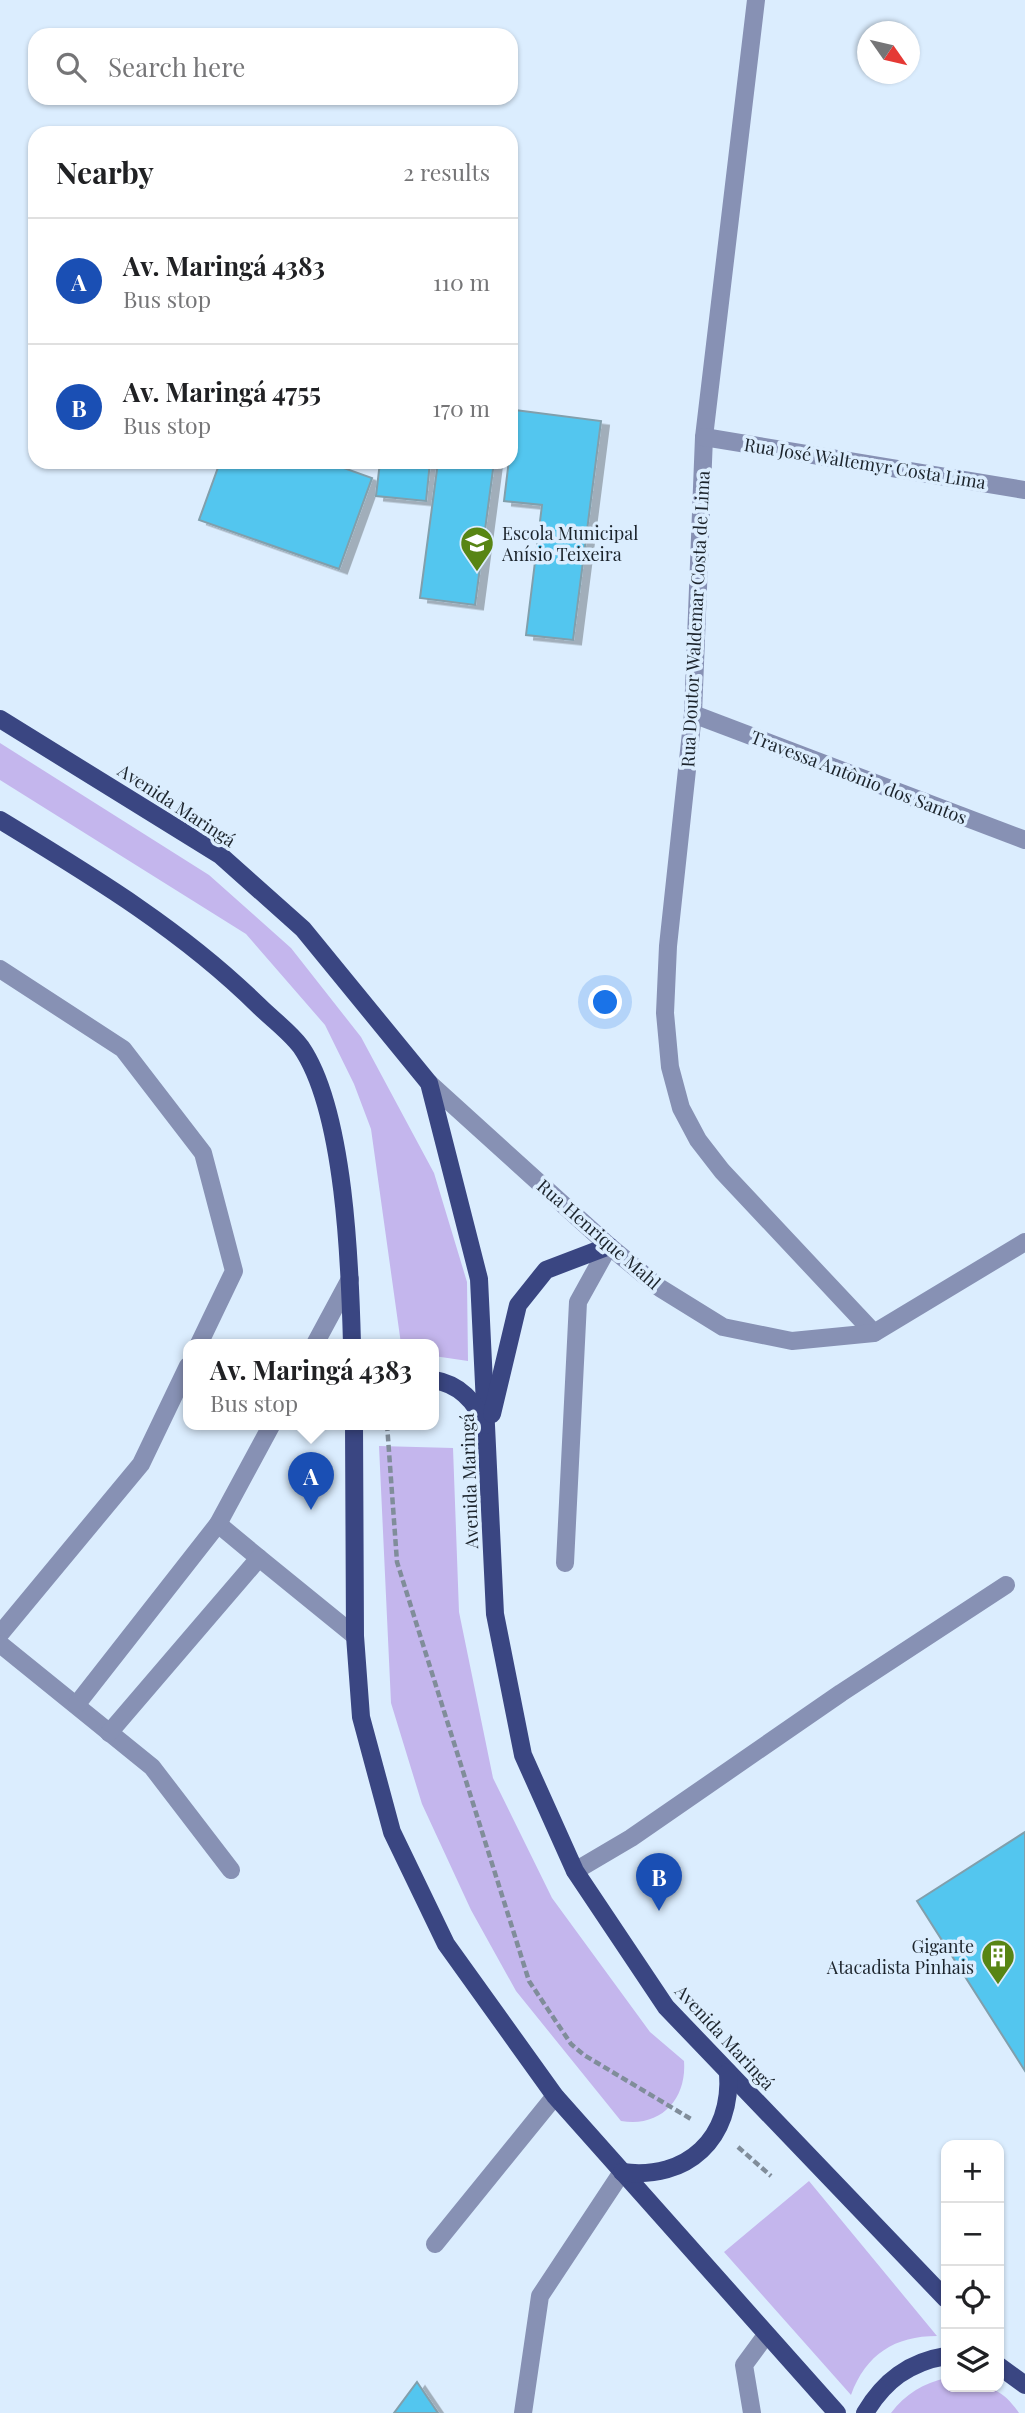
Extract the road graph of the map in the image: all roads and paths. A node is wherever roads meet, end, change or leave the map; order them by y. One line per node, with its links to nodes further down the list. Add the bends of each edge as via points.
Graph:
1 (756, 0): 2 (street, Rua Doutor Waldemar Costa de Lima)
2 (704, 437): 3 (street, Rua José Waltemyr Costa Lima); 4 (street, Rua Doutor Waldemar Costa de Lima)
3 (1025, 490)
4 (693, 714): 7 (street, Travessa Antônio dos Santos); 13 (street, Rua Doutor Waldemar Costa de Lima, via 665,1013 670,1068 681,1108 722,1171)
5 (0, 719): 9 (main road, Avenida Maringá, via 220,855 303,929)
6 (0, 820): 12 (main road, via 129,899 219,967 300,1047 324,1098 334,1136)
7 (1025, 840)
8 (0, 969): 14 (street, via 123,1049 203,1153 234,1271)
9 (429, 1083): 11 (street, Rua Henrique Mahl); 22 (main road, Avenida Maringá, via 479,1279)
10 (1025, 1242): 13 (street)
11 (609, 1246): 13 (street, Rua Henrique Mahl, via 660,1288 723,1327 792,1340); 22 (main road, via 546,1270 518,1305); 25 (street, via 578,1302)
12 (350, 1279): 15 (street); 16 (main road)
13 (874, 1333)
14 (201, 1339)
15 (318, 1339)
16 (352, 1339)
17 (183, 1376): 27 (street, via 141,1464)
18 (439, 1382): 22 (main road, via 463,1392 479,1410)
19 (269, 1430): 23 (street)
20 (355, 1430): 28 (main road)
21 (387, 1430): 36 (path, via 397,1562 534,1993 584,2056)
22 (488, 1431): 33 (main road, Avenida Maringá, via 495,1614 523,1755)
23 (218, 1524): 24 (street); 30 (street)
24 (259, 1558): 28 (street); 31 (street)
25 (565, 1563)
26 (1006, 1585): 33 (street)
27 (0, 1634)
28 (355, 1636): 35 (main road, via 361,1717 392,1832 446,1944)
29 (0, 1644): 30 (street)
30 (77, 1704): 31 (street)
31 (109, 1732): 32 (street, via 152,1767)
32 (230, 1870)
33 (575, 1871): 34 (main road, Avenida Maringá, via 666,2007)
34 (728, 2072): 36 (main road, via 726,2107); 40 (main road, Avenida Maringá)
35 (555, 2096): 37 (main road); 39 (street)
36 (715, 2133): 37 (main road, via 706,2146 679,2166 651,2174); 38 (path)
37 (622, 2172): 41 (main road); 45 (street, via 540,2296)
38 (771, 2176)
39 (435, 2244)
40 (941, 2295)
41 (766, 2335): 46 (street, via 744,2365); 47 (main road)
42 (941, 2357): 48 (main road, via 909,2367 891,2379)
43 (1004, 2370): 44 (main road)
44 (1025, 2385)
45 (523, 2413)
46 (751, 2413)
47 (837, 2413)
48 (865, 2413)

